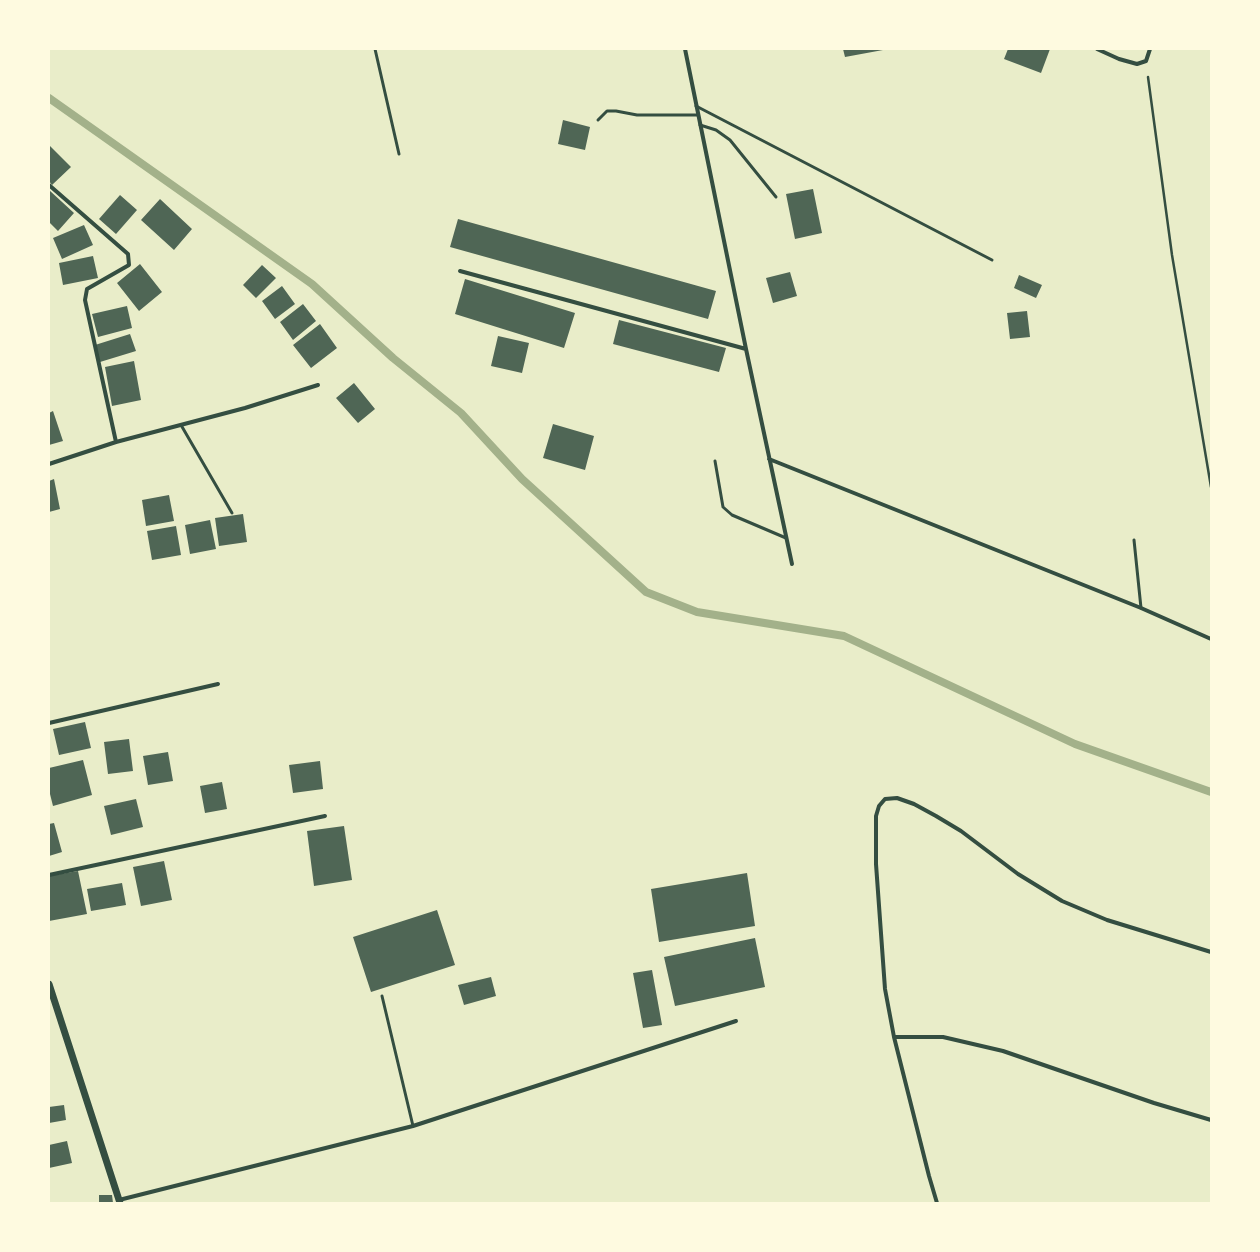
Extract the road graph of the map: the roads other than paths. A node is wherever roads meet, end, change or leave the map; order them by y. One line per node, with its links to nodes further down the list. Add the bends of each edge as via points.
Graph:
1 (375, 49): 9 (lane)
2 (685, 49): 5 (street)
3 (1097, 49): 4 (street, via 1137,64 1146,61)
4 (1150, 49)
5 (696, 106): 6 (street); 12 (lane)
6 (698, 115): 7 (lane, via 637,115 607,111); 8 (street)
7 (598, 120)
8 (700, 125): 11 (lane, via 716,130 730,140); 14 (street)
9 (399, 154)
10 (49, 185): 17 (street, via 128,254 129,265 87,289 85,300)
11 (776, 197)
12 (992, 260)
13 (460, 271): 14 (street)
14 (746, 349): 18 (street)
15 (318, 385): 16 (street)
16 (181, 425): 17 (street); 21 (lane)
17 (116, 442): 20 (street)
18 (769, 459): 22 (street); 25 (street)
19 (715, 461): 22 (lane, via 723,507 732,515)
20 (49, 464)
21 (232, 513)
22 (787, 538): 24 (street)
23 (1134, 540): 25 (lane)
24 (792, 564)
25 (1141, 608): 26 (street)
26 (1211, 639)
27 (218, 684): 28 (street)
28 (49, 723)
29 (325, 816): 30 (street)
30 (49, 874)
31 (1211, 952): 35 (street, via 1107,920 1062,901 1018,874 961,831 936,816 897,798 885,799 879,806 876,816 876,864 885,990)
32 (49, 984): 38 (street)
33 (382, 996): 37 (lane)
34 (736, 1021): 37 (street)
35 (894, 1037): 36 (street, via 943,1037 1003,1051); 39 (street)
36 (1211, 1120)
37 (413, 1126): 38 (street)
38 (119, 1201)
39 (937, 1203)

